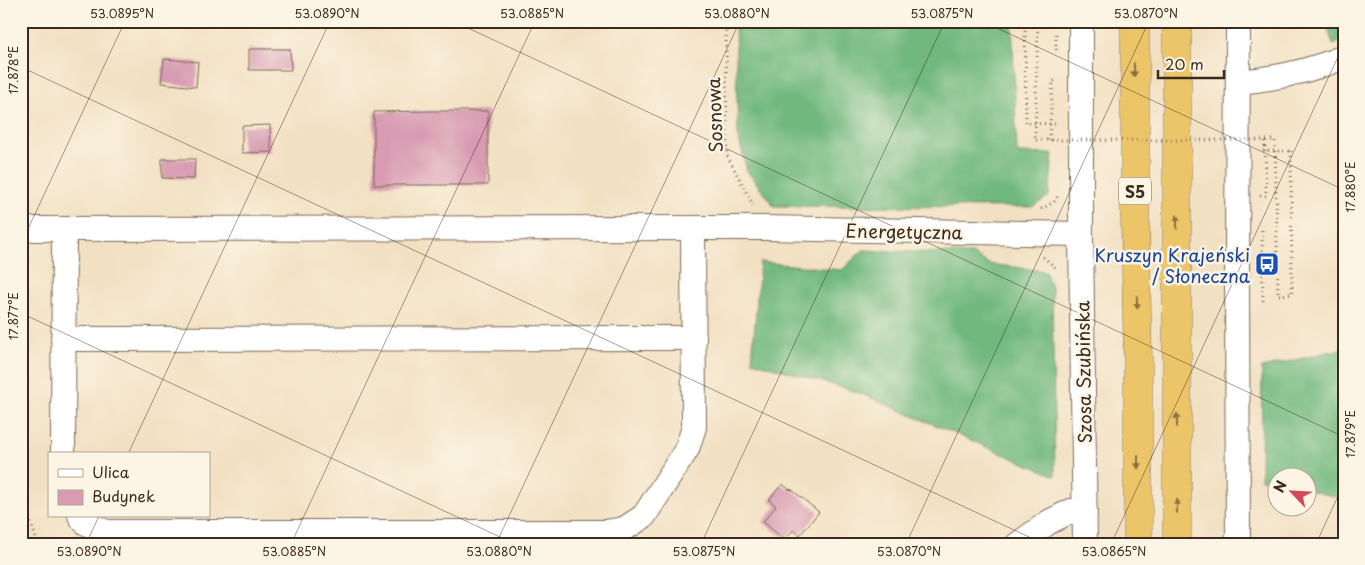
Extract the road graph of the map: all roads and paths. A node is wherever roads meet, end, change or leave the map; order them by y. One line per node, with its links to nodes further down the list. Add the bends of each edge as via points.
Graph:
1 (726, 21): 17 (path, Sosnowa, via 727,155)
2 (1025, 21): 11 (path, via 1026,124)
3 (1038, 21): 12 (path, bridge, via 1035,140)
4 (1081, 21): 20 (street, Szosa Szubińska)
5 (1134, 21): 30 (highway, S5, one-way to 30)
6 (1177, 21): 31 (highway, S5, one-way to 6)
7 (1238, 21): 10 (street)
8 (1344, 57): 10 (street, via 1290,75)
9 (1053, 81): 12 (path)
10 (1238, 82): 32 (street)
11 (1067, 124)
12 (1048, 140): 13 (path, bridge)
13 (1264, 140): 14 (path, bridge, via 1275,140 1278,294 1292,294 1291,151); 15 (path)
14 (1262, 151)
15 (1266, 196)
16 (693, 228): 17 (street, Energetyczna); 19 (street, Energetyczna); 21 (street)
17 (765, 228): 20 (street, Energetyczna)
18 (21, 229): 19 (street, Energetyczna)
19 (64, 229): 22 (street)
20 (1081, 234): 25 (street, Szosa Szubińska)
21 (694, 338): 22 (street); 26 (street, via 694,427 686,449 644,516 624,529 606,532 106,532)
22 (63, 339): 23 (street)
23 (63, 452)
24 (21, 500): 27 (path)
25 (1085, 512): 28 (street, via 1070,511); 29 (street, Szosa Szubińska)
26 (82, 518)
27 (38, 544)
28 (1018, 544)
29 (1085, 544)
30 (1138, 544)
31 (1177, 544)
32 (1238, 544)

